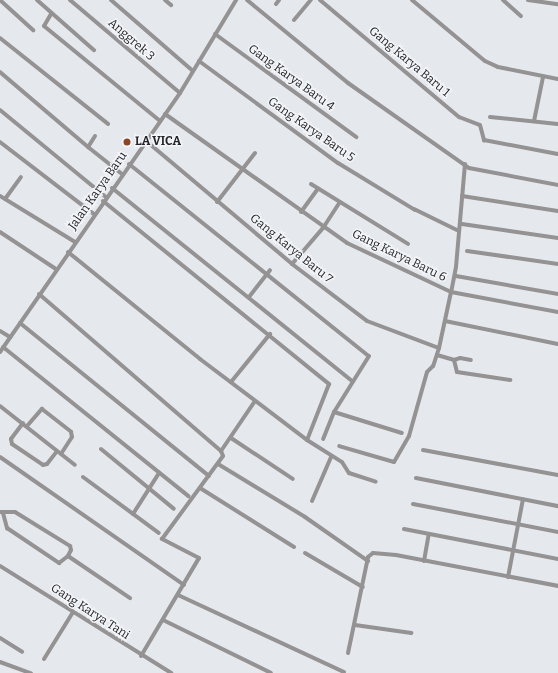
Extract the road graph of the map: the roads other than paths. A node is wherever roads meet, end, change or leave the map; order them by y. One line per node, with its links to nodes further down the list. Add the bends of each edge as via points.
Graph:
1 (0, 0): 18 (street)
2 (37, 0): 15 (street)
3 (70, 0): 27 (street, Anggrek 3)
4 (111, 0): 23 (street)
5 (165, 0): 14 (street)
6 (236, 0): 19 (street, Jalan Karya Baru)
7 (247, 0): 43 (street, via 355,87)
8 (311, 0): 17 (street)
9 (320, 0): 41 (street, Gang Karya Baru 1, via 462,119 480,125 485,141)
10 (412, 0): 25 (street, via 485,61 498,67)
11 (503, 0): 16 (street)
12 (528, 0): 13 (street)
13 (558, 4)
14 (171, 5)
15 (51, 14): 21 (street); 31 (street, via 44,26)
16 (521, 16)
17 (294, 20)
18 (33, 30)
19 (215, 34): 22 (street, Jalan Karya Baru); 36 (street, Gang Karya Baru 4)
20 (0, 38): 33 (street)
21 (94, 50)
22 (199, 61): 23 (street, Jalan Karya Baru); 63 (street, Gang Karya Baru 5, via 338,162 415,209)
23 (193, 71): 27 (street, Jalan Karya Baru)
24 (0, 72): 39 (street)
25 (543, 77): 26 (street); 32 (street)
26 (558, 79)
27 (180, 93): 29 (street, Jalan Karya Baru)
28 (0, 110): 53 (street)
29 (165, 114): 31 (street, Jalan Karya Baru); 44 (street, Gang Karya Baru 6)
30 (490, 117): 32 (street)
31 (160, 121): 37 (street, Jalan Karya Baru)
32 (534, 121): 34 (street)
33 (108, 124)
34 (558, 124)
35 (95, 136): 39 (street)
36 (356, 137)
37 (145, 140): 42 (street, Jalan Karya Baru); 56 (street, Gang Karya Baru 7)
38 (0, 142): 60 (street)
39 (88, 147): 45 (street)
40 (255, 153): 44 (street)
41 (558, 154)
42 (129, 164): 45 (street, Jalan Karya Baru); 74 (street)
43 (465, 164): 48 (street, via 471,169); 52 (street)
44 (242, 171): 56 (street); 59 (street, Gang Karya Baru 6)
45 (122, 174): 49 (street, Jalan Karya Baru)
46 (21, 177): 54 (street)
47 (311, 184): 50 (street)
48 (558, 185)
49 (112, 188): 53 (street, Jalan Karya Baru); 79 (street)
50 (318, 189): 57 (street); 59 (street)
51 (0, 196): 54 (street)
52 (462, 196): 58 (street); 63 (street)
53 (106, 197): 55 (street, Jalan Karya Baru)
54 (5, 199): 66 (street)
55 (103, 202): 60 (street, Jalan Karya Baru); 84 (street)
56 (217, 202): 70 (street, Gang Karya Baru 7)
57 (340, 202): 62 (street); 67 (street)
58 (558, 211)
59 (301, 212): 62 (street, Gang Karya Baru 6)
60 (94, 214): 66 (street, Jalan Karya Baru)
61 (462, 224): 65 (street)
62 (323, 228): 70 (street); 76 (street, Gang Karya Baru 6, via 357,249)
63 (459, 231): 76 (street)
64 (0, 232): 72 (street)
65 (558, 238)
66 (75, 242): 69 (street, Jalan Karya Baru)
67 (408, 244)
68 (467, 251): 71 (street)
69 (68, 252): 72 (street, Jalan Karya Baru); 95 (street)
70 (292, 264): 88 (street, Gang Karya Baru 7, via 367,321)
71 (558, 264)
72 (56, 269): 77 (street, Jalan Karya Baru)
73 (270, 270): 74 (street)
74 (267, 274): 79 (street); 94 (street, via 369,356)
75 (456, 276): 78 (street)
76 (451, 292): 80 (street); 81 (street, Gang Karya Baru 6)
77 (39, 294): 82 (street, Jalan Karya Baru); 107 (street)
78 (558, 294)
79 (248, 297): 94 (street)
80 (558, 312)
81 (445, 321): 86 (street); 88 (street, Gang Karya Baru 6)
82 (20, 323): 85 (street, Jalan Karya Baru); 115 (street)
83 (0, 331): 85 (street)
84 (270, 334): 95 (street); 103 (street, via 330,384)
85 (10, 337): 87 (street, Jalan Karya Baru)
86 (558, 344)
87 (3, 347): 89 (street, Jalan Karya Baru); 113 (street)
88 (439, 348): 90 (street, Gang Karya Baru 6)
89 (0, 352)
90 (437, 355): 91 (street); 104 (street, Gang Karya Baru 6, via 427,372 409,436 394,462)
91 (454, 360): 92 (street); 93 (street, via 457,372)
92 (471, 360)
93 (510, 380)
94 (352, 381): 98 (street)
95 (231, 382): 96 (street)
96 (255, 401): 101 (street); 103 (street)
97 (0, 406): 99 (street)
98 (334, 412): 100 (street); 102 (street)
99 (25, 425): 108 (street); 108 (street, via 11,439 12,444 45,466); 108 (street, via 42,409 71,432 72,438)
100 (402, 433)
101 (231, 438): 107 (street); 118 (street)
102 (323, 439)
103 (307, 440): 110 (street)
104 (339, 446)
105 (101, 449): 121 (street)
106 (423, 450): 114 (street)
107 (222, 451): 111 (street, via 223,456)
108 (59, 452): 112 (street)
109 (0, 457): 144 (street)
110 (331, 457): 119 (street, via 342,462 349,473); 124 (street)
111 (218, 464): 115 (street); 140 (street, via 305,517)
112 (75, 465)
113 (160, 473): 121 (street); 122 (street)
114 (558, 475)
115 (209, 476): 120 (street)
116 (83, 477): 129 (street)
117 (416, 478): 123 (street)
118 (293, 479)
119 (376, 482)
120 (200, 488): 135 (street); 144 (street, via 162,539 199,557)
121 (150, 491): 127 (street); 129 (street)
122 (188, 496)
123 (523, 499): 126 (street); 130 (street)
124 (312, 501)
125 (413, 504): 130 (street)
126 (558, 506)
127 (174, 509)
128 (1, 512): 138 (street, via 16,512 70,546 72,548); 138 (street, via 7,528 59,563)
129 (133, 514): 133 (street)
130 (518, 524): 132 (street); 136 (street)
131 (404, 529): 134 (street)
132 (558, 532)
133 (159, 533)
134 (429, 534): 136 (street); 141 (street)
135 (294, 547)
136 (512, 551): 139 (street); 143 (street)
137 (305, 553): 146 (street)
138 (68, 556): 148 (street)
139 (558, 559)
140 (368, 561): 141 (street, via 373,553); 146 (street)
141 (424, 561): 143 (street)
142 (0, 566): 149 (street, Gang Karya Tani)
143 (508, 577): 145 (street)
144 (184, 585): 147 (street)
145 (558, 586)
146 (363, 587): 151 (street)
147 (178, 595): 150 (street); 159 (street)
148 (130, 598)
149 (73, 612): 156 (street, Gang Karya Tani); 157 (street)
150 (163, 620): 156 (street); 162 (street)
151 (355, 625): 152 (street); 155 (street)
152 (411, 633)
153 (0, 638): 154 (street)
154 (22, 652)
155 (348, 653)
156 (141, 656): 161 (street, Gang Karya Tani)
157 (44, 659)
158 (0, 662): 160 (street)
159 (344, 672)
160 (31, 673)
161 (171, 673)
162 (271, 673)

